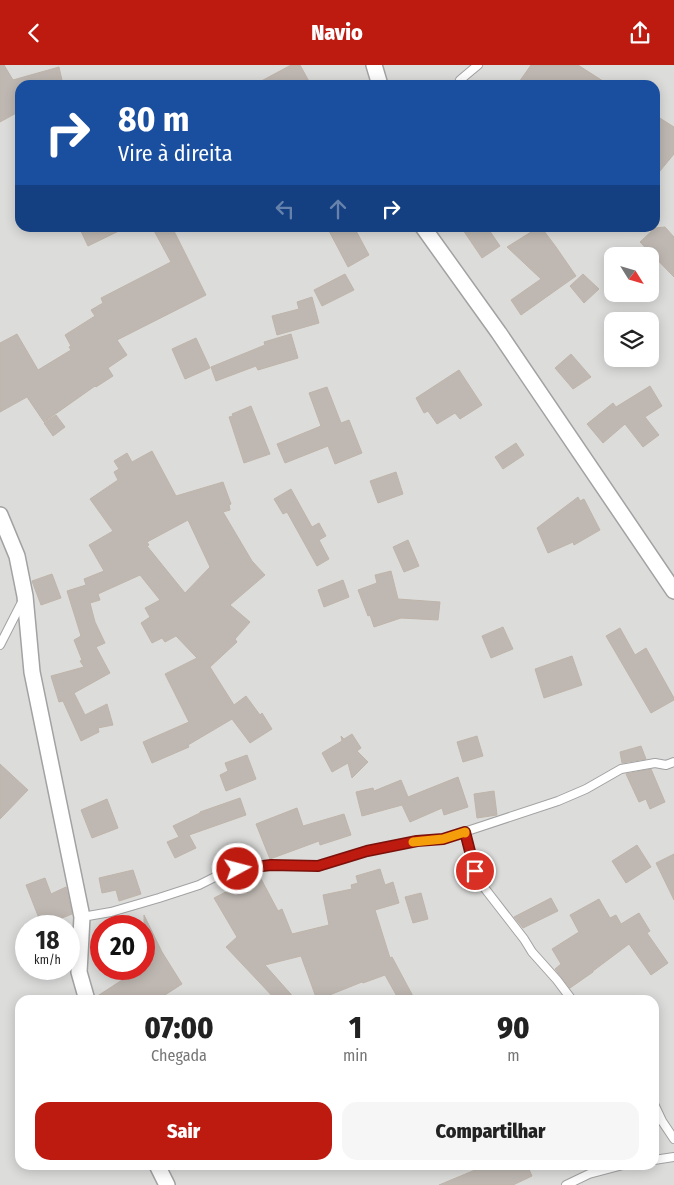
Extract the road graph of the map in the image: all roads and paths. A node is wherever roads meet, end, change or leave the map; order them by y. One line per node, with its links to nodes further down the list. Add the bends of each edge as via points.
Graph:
1 (374, 65): 3 (street)
2 (478, 65): 4 (lane)
3 (378, 80)
4 (460, 80)
5 (427, 232): 7 (street)
6 (0, 515): 8 (street, via 17,555)
7 (674, 591)
8 (25, 596): 9 (lane); 12 (street, via 32,672)
9 (0, 645)
10 (674, 762): 11 (lane, via 621,769 558,801)
11 (465, 832): 12 (lane, via 443,839 367,851 318,866 271,865 227,871 159,899); 14 (lane, via 475,871 486,890)
12 (82, 917): 13 (street, via 79,972)
13 (86, 995)
14 (568, 995)
15 (659, 1115): 16 (lane)
16 (674, 1139)
17 (674, 1157): 18 (lane)
18 (659, 1159)
19 (160, 1170): 21 (street)
20 (606, 1170): 22 (lane)
21 (167, 1185)
22 (566, 1185)

